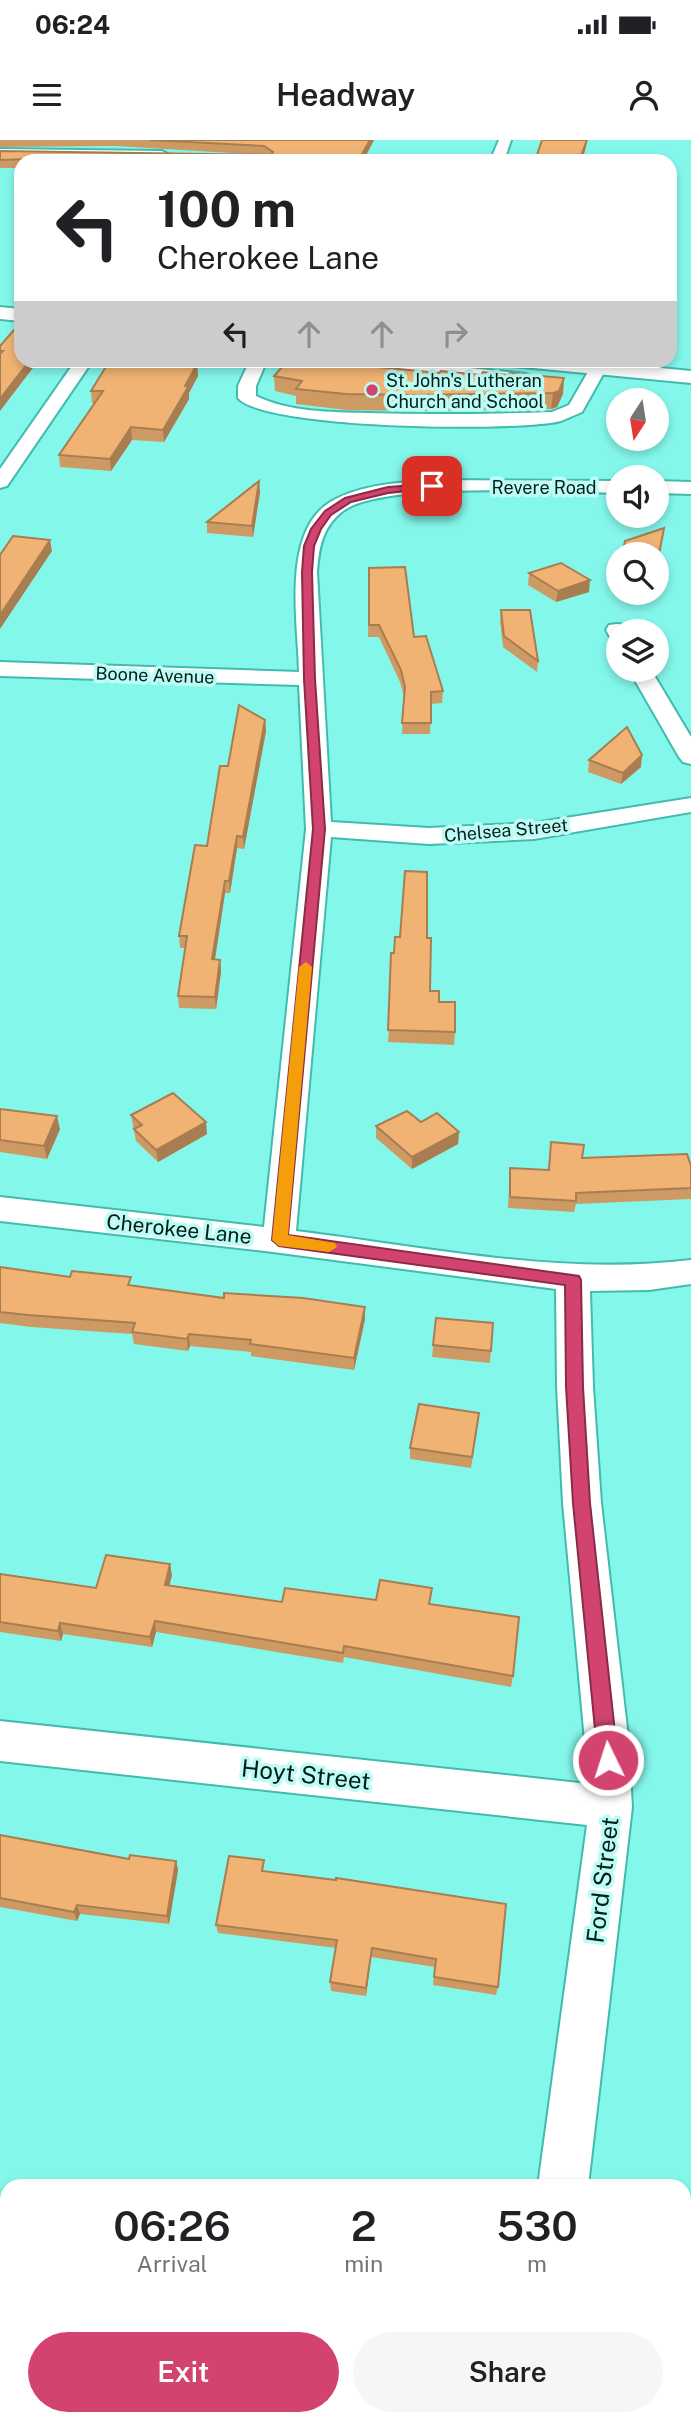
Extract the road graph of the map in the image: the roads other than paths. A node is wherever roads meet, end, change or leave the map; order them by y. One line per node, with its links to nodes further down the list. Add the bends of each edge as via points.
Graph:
1 (0, 153): 2 (street)
2 (57, 154)
3 (79, 368): 10 (street)
4 (255, 368): 8 (street, via 247,386 252,403 366,419 555,416 576,408)
5 (420, 368): 9 (street)
6 (542, 368): 8 (main road)
7 (691, 377): 8 (main road)
8 (587, 380)
9 (549, 381)
10 (0, 482)
11 (606, 487): 15 (street, Revere Road, via 405,488 363,495 337,506 316,529 309,546)
12 (669, 487): 13 (street)
13 (691, 488)
14 (0, 668): 15 (street, Boone Avenue)
15 (310, 679): 19 (street, Revere Road)
16 (647, 682): 17 (street)
17 (691, 757)
18 (691, 804): 19 (street, Chelsea Street, via 534,831 429,836)
19 (319, 829): 21 (street, Revere Road)
20 (0, 1209): 21 (street, Cherokee Lane)
21 (279, 1240): 23 (street, Cherokee Lane)
22 (691, 1272): 23 (street, Cherokee Lane)
23 (573, 1280): 25 (street, Ford Street, via 582,1503)
24 (0, 1741): 25 (street, Hoyt Street)
25 (611, 1807): 26 (street, Ford Street)
26 (564, 2179)

